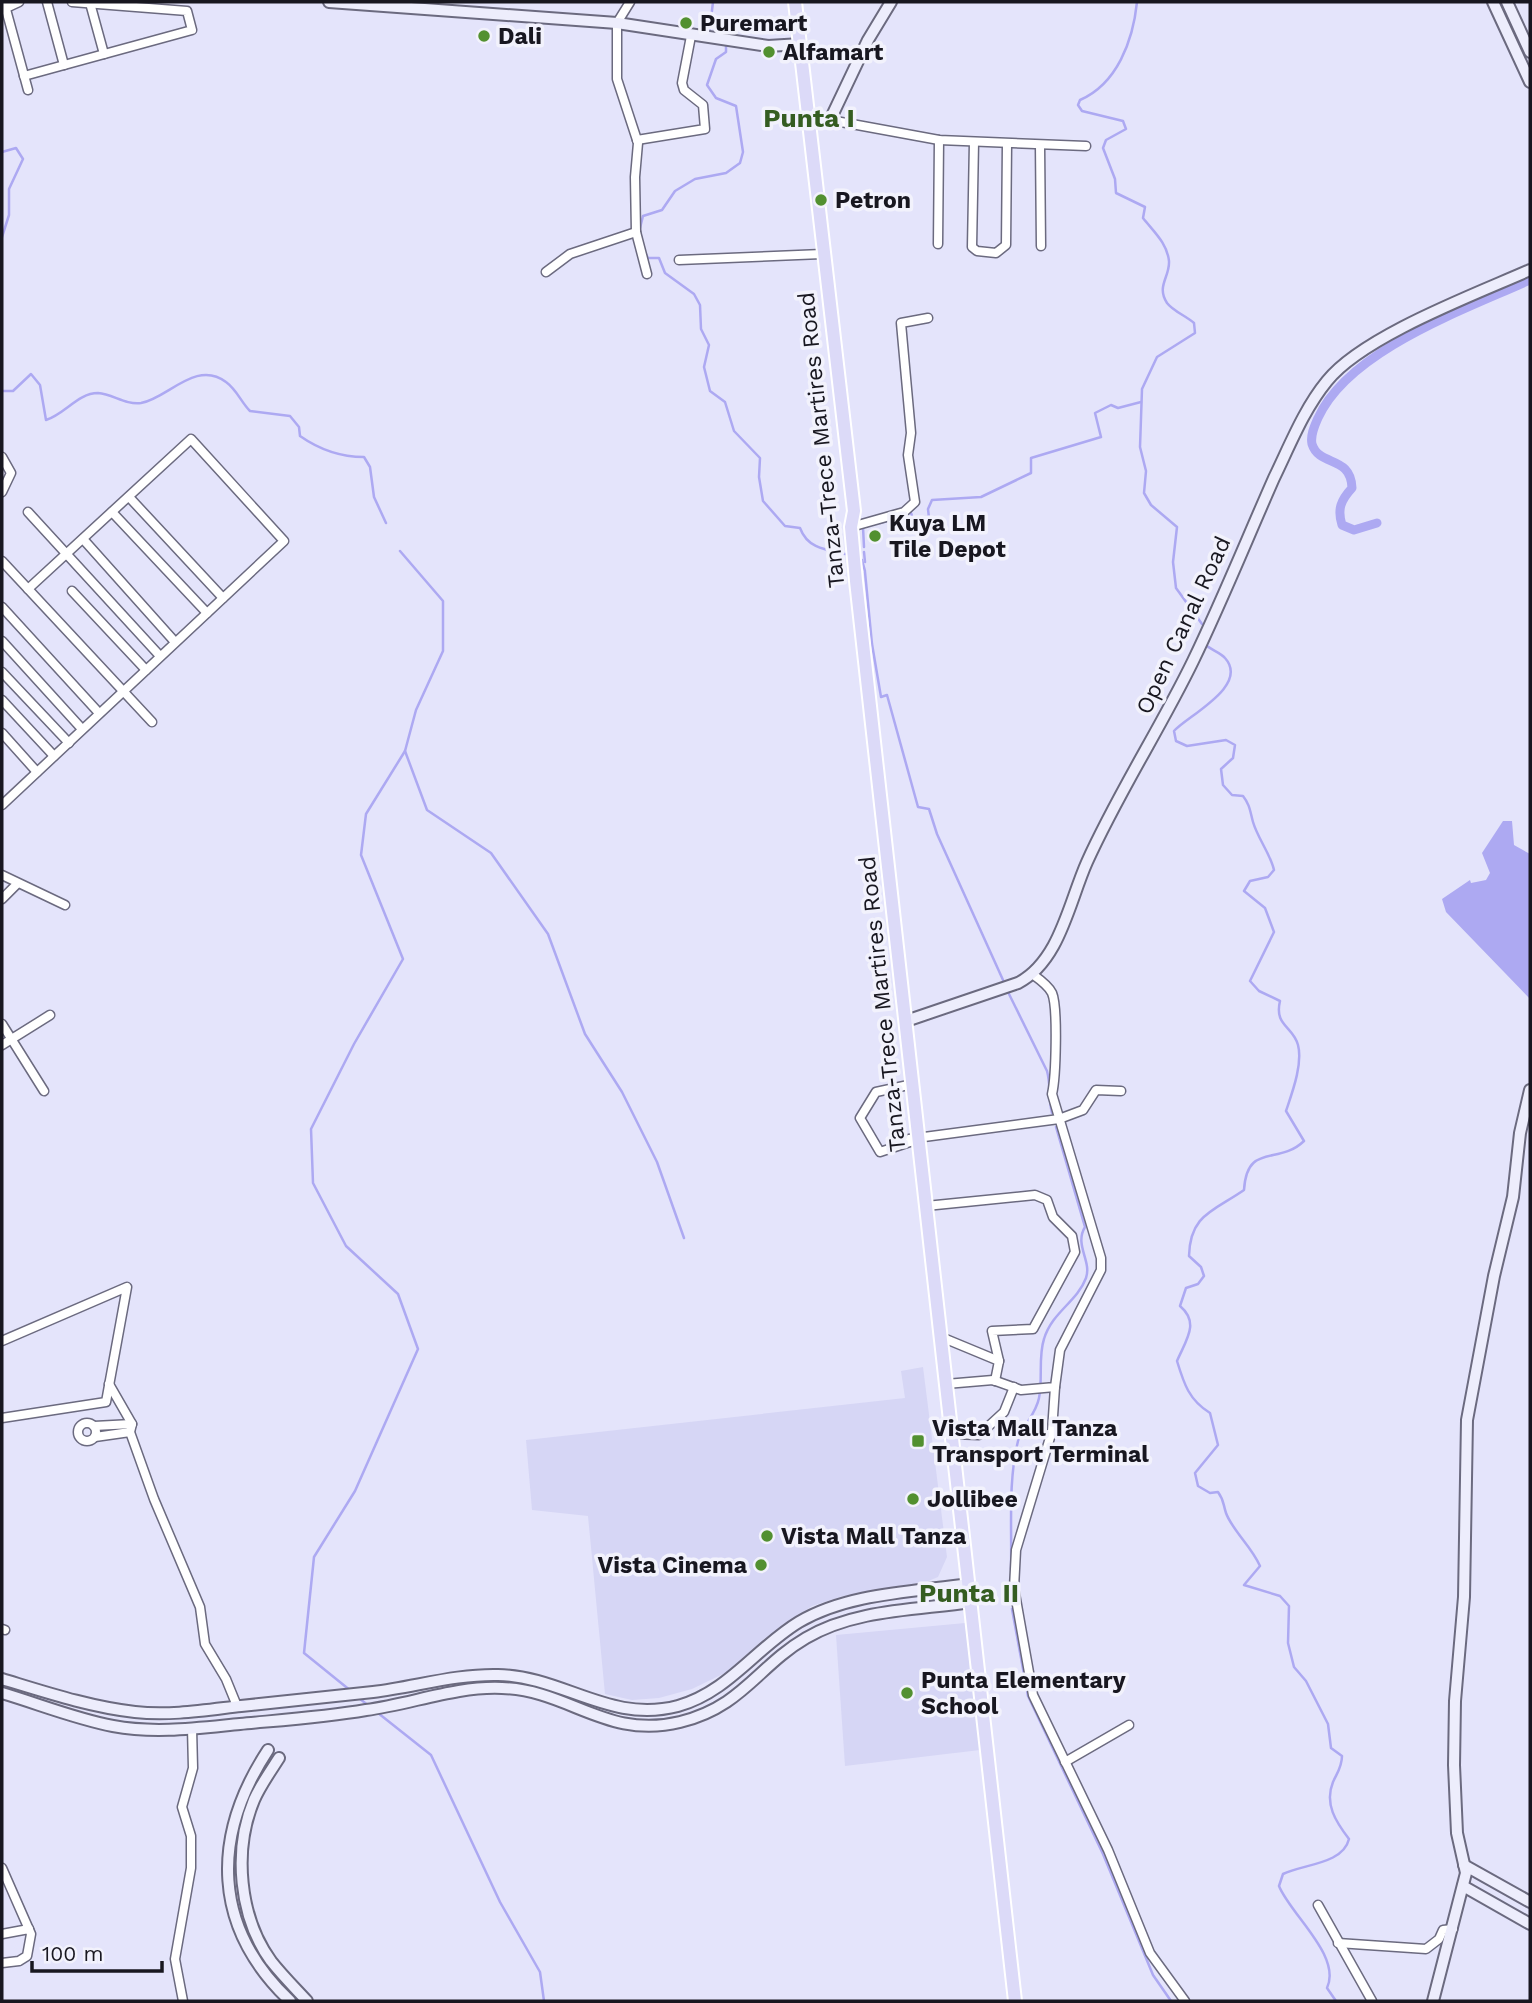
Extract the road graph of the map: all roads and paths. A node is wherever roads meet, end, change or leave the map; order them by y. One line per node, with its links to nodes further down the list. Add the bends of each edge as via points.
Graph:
1 (19, 2): 12 (street)
2 (47, 2): 18 (street)
3 (72, 2): 10 (street)
4 (329, 2): 13 (street)
5 (630, 2): 13 (street)
6 (795, 2): 15 (main road, Tanza-Trece Martires Road)
7 (891, 2): 22 (street)
8 (1493, 2): 20 (street)
9 (1507, 2): 16 (street)
10 (90, 3): 11 (street); 17 (street)
11 (126, 4): 17 (street, via 187,11 192,30)
12 (5, 5): 19 (street)
13 (617, 23): 14 (street); 24 (street, via 617,79)
14 (691, 36): 15 (street, via 768,46); 24 (street, via 682,83 687,94 703,105 705,129)
15 (801, 44): 23 (main road, Tanza-Trece Martires Road)
16 (1530, 52)
17 (104, 54): 18 (street)
18 (64, 65): 19 (street)
19 (24, 76): 21 (street)
20 (1530, 82)
21 (28, 90)
22 (830, 120): 23 (street); 25 (street)
23 (808, 121): 33 (main road, Tanza-Trece Martires Road)
24 (637, 140): 30 (street)
25 (939, 141): 26 (street); 31 (street)
26 (974, 142): 27 (street); 27 (street, via 972,247 996,253 1006,245)
27 (1007, 144): 28 (street)
28 (1040, 145): 29 (street); 32 (street)
29 (1086, 145)
30 (636, 232): 36 (street, via 570,254); 37 (street)
31 (938, 244)
32 (1041, 246)
33 (822, 254): 34 (street); 44 (main road, Tanza-Trece Martires Road, via 854,511)
34 (679, 260)
35 (1530, 270): 72 (street, Open Canal Road, via 1364,349 1328,379 1303,417 1193,661 1088,861 1049,955)
36 (546, 271)
37 (647, 274)
38 (928, 317): 44 (street, via 901,323 915,502 904,512)
39 (2, 457): 40 (street, via 11,473)
40 (2, 492)
41 (129, 497): 43 (street); 50 (street); 50 (street, via 191,439 284,541)
42 (28, 512): 46 (street)
43 (112, 512): 45 (street); 52 (street)
44 (852, 533): 74 (main road, Tanza-Trece Martires Road)
45 (83, 539): 46 (street); 54 (street)
46 (67, 554): 48 (street); 55 (street)
47 (2, 561): 48 (street)
48 (29, 589): 58 (street)
49 (72, 591): 56 (street)
50 (223, 598): 52 (street)
51 (2, 607): 60 (street)
52 (207, 613): 54 (street)
53 (2, 641): 62 (street)
54 (175, 642): 55 (street)
55 (160, 656): 56 (street)
56 (145, 670): 58 (street)
57 (2, 672): 64 (street)
58 (124, 690): 60 (street); 61 (street)
59 (2, 700): 65 (street)
60 (99, 713): 62 (street)
61 (152, 722)
62 (82, 729): 64 (street)
63 (2, 733): 66 (street)
64 (69, 743): 65 (street)
65 (54, 756): 66 (street)
66 (37, 772): 67 (street)
67 (4, 799)
68 (2, 875): 69 (street)
69 (17, 884): 70 (street); 71 (street)
70 (2, 898)
71 (65, 905)
72 (1032, 974): 74 (street, Open Canal Road, via 1018,983); 82 (street, via 1051,990 1055,1004 1052,1094)
73 (50, 1015): 76 (street)
74 (906, 1021): 78 (main road, Tanza-Trece Martires Road)
75 (2, 1024): 76 (street)
76 (11, 1039): 77 (street); 80 (street)
77 (2, 1045)
78 (912, 1084): 83 (main road, Tanza-Trece Martires Road); 83 (street, via 876,1092 860,1118 880,1152)
79 (1530, 1090): 111 (street, via 1466,1430 1466,1544 1454,1765 1457,1833)
80 (44, 1091)
81 (1121, 1091): 82 (street, via 1096,1090 1083,1110)
82 (1059, 1119): 83 (street); 92 (street, via 1101,1270 1060,1350)
83 (918, 1138): 84 (main road, Tanza-Trece Martires Road)
84 (926, 1206): 85 (main road, Tanza-Trece Martires Road); 87 (street, via 1035,1195 1047,1200 1053,1217 1072,1236 1072,1261 1033,1329 992,1331)
85 (941, 1337): 87 (street); 90 (main road, Tanza-Trece Martires Road)
86 (2, 1341): 89 (street, via 127,1287)
87 (999, 1361): 88 (street)
88 (995, 1381): 90 (street); 91 (street)
89 (109, 1384): 93 (street, via 106,1402); 96 (street)
90 (946, 1384): 97 (main road, Tanza-Trece Martires Road)
91 (1014, 1387): 92 (street); 97 (street, via 1004,1412 979,1435)
92 (1055, 1387): 110 (street, via 1052,1431 1016,1550 1014,1588 1033,1695)
93 (84, 1405): 94 (street); 95 (street)
94 (2, 1418)
95 (90, 1425): 96 (street); 98 (street); 98 (street, via 79,1428 80,1436 87,1441)
96 (131, 1428): 98 (street); 104 (street, via 154,1499 200,1607 205,1644)
97 (951, 1434): 99 (main road, Tanza-Trece Martires Road)
98 (94, 1437)
99 (968, 1584): 100 (main road, Tanza-Trece Martires Road); 103 (street, via 847,1602 820,1611 779,1636 732,1678 680,1705 636,1711)
100 (971, 1602): 105 (street, via 877,1614 827,1628 790,1650 744,1692 683,1722 636,1727); 125 (main road, Tanza-Trece Martires Road)
101 (2, 1679): 104 (street, via 137,1713)
102 (2, 1693): 107 (street, via 113,1726)
103 (583, 1698): 104 (street, via 536,1680 497,1675); 105 (street)
104 (237, 1706)
105 (579, 1710): 107 (street, via 534,1692 498,1688 444,1693 356,1712)
106 (1129, 1725): 110 (street)
107 (192, 1728): 122 (street, via 193,1768 182,1807 191,1836 191,1868 175,1959)
108 (268, 1750): 123 (street, via 239,1800 231,1828 230,1896 236,1923 253,1958)
109 (279, 1758): 124 (street, via 254,1800 241,1868 252,1925 270,1960)
110 (1065, 1762): 126 (street, via 1108,1850 1150,1953)
111 (1464, 1865): 113 (street); 114 (street)
112 (2, 1868): 117 (street)
113 (1463, 1886): 116 (street); 118 (street)
114 (1530, 1902)
115 (1318, 1905): 120 (street)
116 (1530, 1924)
117 (29, 1929): 119 (street); 121 (street, via 27,1956)
118 (1453, 1929): 120 (street, via 1443,1930 1426,1949); 128 (street)
119 (2, 1934)
120 (1338, 1943): 127 (street)
121 (2, 1963)
122 (183, 2001)
123 (290, 2001)
124 (307, 2001)
125 (1014, 2001)
126 (1185, 2001)
127 (1372, 2001)
128 (1433, 2001)

